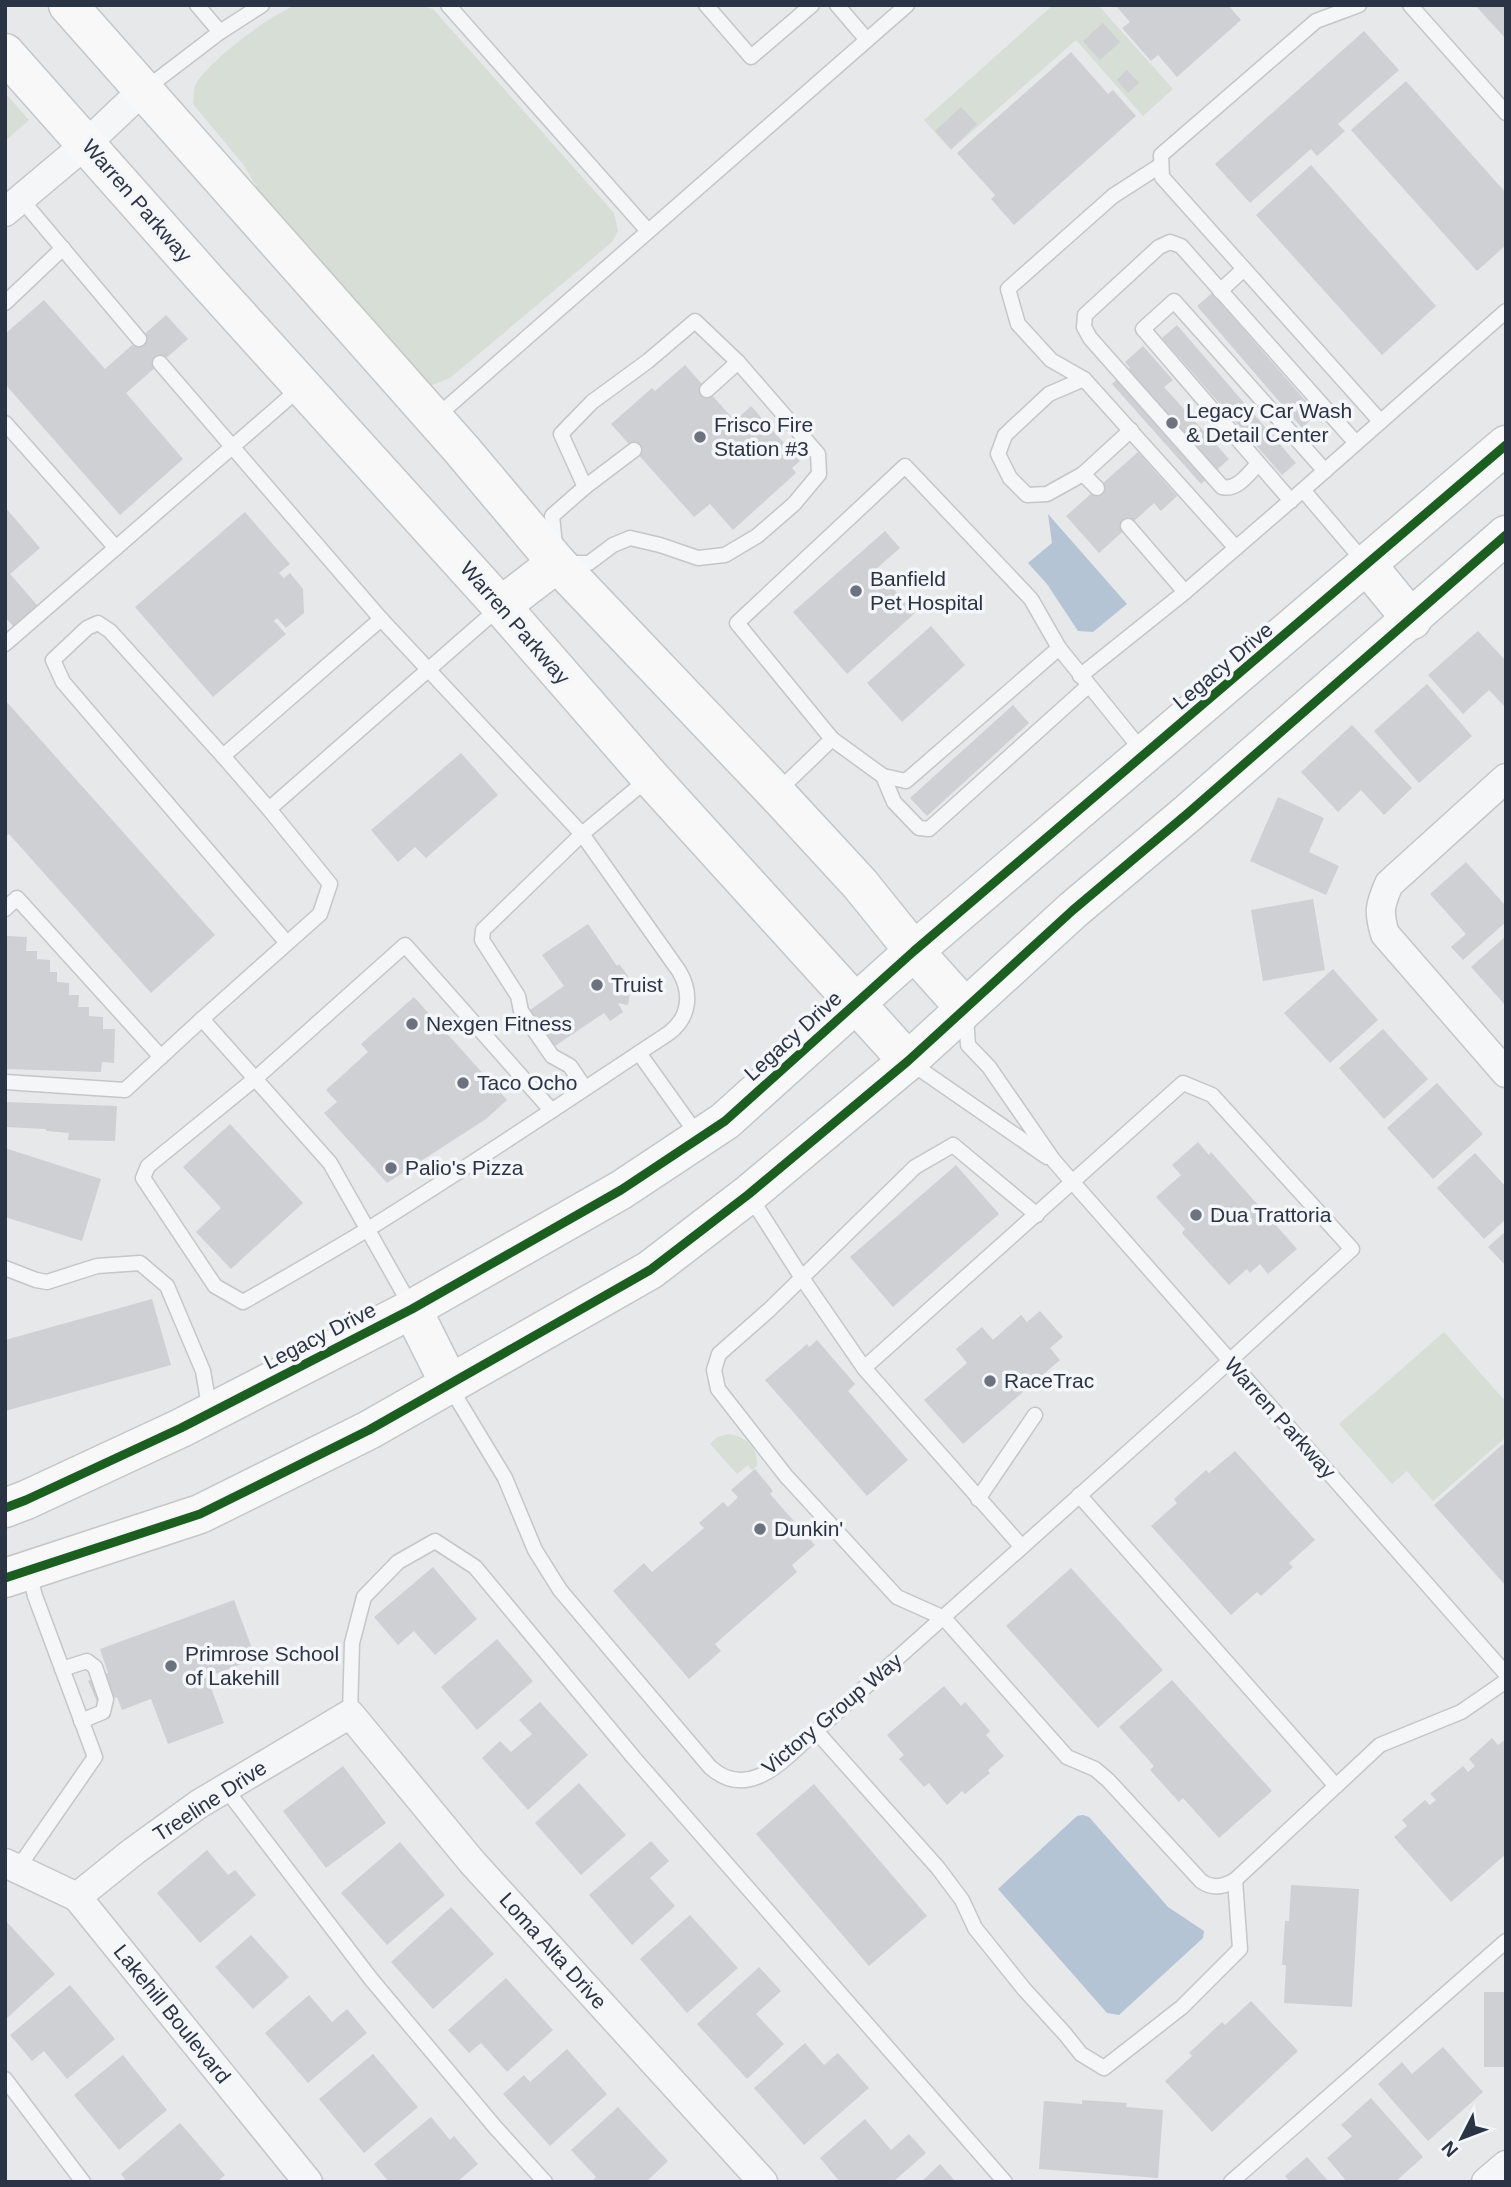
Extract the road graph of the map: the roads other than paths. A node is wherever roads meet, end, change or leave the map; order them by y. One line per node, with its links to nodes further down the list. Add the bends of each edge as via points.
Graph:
1 (68, 5): 14 (main road)
2 (197, 5): 11 (lane)
3 (262, 5): 11 (lane)
4 (448, 5): 19 (lane)
5 (706, 5): 6 (lane, via 751,57)
6 (812, 5)
7 (838, 5): 12 (lane)
8 (907, 5): 12 (lane)
9 (1359, 5): 17 (lane, via 1316,21 1161,155)
10 (1410, 5): 15 (lane)
11 (220, 32): 14 (lane)
12 (867, 40): 19 (lane)
13 (5, 52): 16 (main road, Warren Parkway)
14 (143, 90): 16 (street); 31 (main road)
15 (1506, 113)
16 (86, 144): 18 (street); 29 (main road, Warren Parkway)
17 (1161, 165): 21 (lane, via 1162,177); 28 (lane, via 1113,196 1007,289 1018,324 1051,360)
18 (13, 206): 20 (lane)
19 (648, 231): 31 (lane)
20 (63, 248): 23 (lane); 25 (lane)
21 (1244, 269): 22 (lane); 32 (lane)
22 (1220, 291): 35 (lane); 39 (lane, via 1181,246 1170,242 1085,314 1084,327 1222,487 1234,487)
23 (5, 303)
24 (1506, 311): 32 (lane)
25 (139, 339)
26 (738, 362): 30 (lane); 42 (lane, via 695,321 592,402 561,434); 50 (lane, via 818,454 819,474 794,504 757,536 724,555 698,558 630,538 612,545 589,564)
27 (160, 363): 37 (lane)
28 (1084, 379): 34 (lane); 41 (lane, via 1049,394 1005,435 998,454 1010,478 1027,495 1047,494)
29 (302, 386): 37 (lane); 53 (main road, Warren Parkway)
30 (707, 390)
31 (435, 419): 50 (main road)
32 (1380, 421): 35 (lane)
33 (5, 423): 48 (lane)
34 (1131, 430): 41 (lane); 49 (lane)
35 (1356, 443): 40 (lane)
36 (1506, 445): 51 (main road, Legacy Drive)
37 (232, 448): 48 (lane); 54 (lane)
38 (634, 450): 42 (lane)
39 (1258, 464): 40 (lane, via 1143,329 1174,301); 45 (lane)
40 (1325, 471): 44 (lane)
41 (1083, 474): 43 (lane)
42 (585, 486): 50 (lane, via 552,516)
43 (1097, 488)
44 (1303, 491): 45 (lane); 51 (lane)
45 (1291, 501): 49 (lane)
46 (1128, 526): 52 (lane)
47 (1506, 535): 55 (main road)
48 (116, 548): 56 (lane)
49 (1236, 548): 52 (lane)
50 (557, 563): 53 (main road); 66 (main road)
51 (1367, 565): 55 (main road); 61 (main road, Legacy Drive)
52 (1185, 592): 59 (lane)
53 (501, 606): 58 (lane); 64 (main road, Warren Parkway)
54 (381, 619): 58 (lane); 62 (lane)
55 (1412, 620): 73 (main road)
56 (5, 644)
57 (1059, 648): 59 (lane); 60 (lane, via 1031,599 905,466 737,623); 63 (lane, via 906,781)
58 (427, 671): 67 (lane); 68 (lane)
59 (1084, 681): 61 (lane); 63 (lane, via 929,829 919,828 894,802)
60 (832, 739): 63 (lane); 66 (lane)
61 (1146, 754): 71 (main road, Legacy Drive)
62 (223, 756): 67 (lane); 70 (lane, via 110,631 97,623 53,660 63,682)
63 (883, 776)
64 (650, 777): 68 (lane); 72 (main road, Warren Parkway)
65 (1506, 778): 78 (street, via 1389,884 1379,917 1385,934)
66 (776, 793): 71 (main road)
67 (269, 808): 70 (lane, via 330,884 320,914)
68 (582, 834): 75 (lane, via 679,971 687,991 687,1006 678,1025); 81 (lane, via 481,935 519,996 521,1011 552,1056 570,1066)
69 (5, 909): 76 (lane, via 17,898)
70 (287, 943): 74 (lane)
71 (915, 951): 72 (main road, Legacy Drive); 73 (main road)
72 (855, 1004): 77 (main road, Warren Parkway); 83 (main road, Legacy Drive, via 725,1121)
73 (965, 1008): 77 (main road); 84 (lane, Warren Parkway, via 968,1045 989,1067)
74 (202, 1018): 76 (lane); 79 (lane)
75 (639, 1053): 81 (lane); 83 (lane)
76 (161, 1057): 80 (lane, via 125,1090)
77 (908, 1061): 84 (lane, Warren Parkway); 86 (main road)
78 (1506, 1073)
79 (256, 1078): 82 (lane, via 405,945); 88 (lane, via 330,1163); 88 (lane, via 148,1166 142,1178 215,1286 243,1302)
80 (5, 1082)
81 (585, 1088): 82 (lane)
82 (551, 1110): 88 (lane)
83 (699, 1138): 91 (main road, Legacy Drive, via 621,1190)
84 (1054, 1161): 85 (lane, Warren Parkway)
85 (1074, 1182): 87 (lane); 92 (lane, Warren Parkway); 92 (lane, Victory Group Way, via 1183,1083 1212,1095 1352,1249)
86 (749, 1194): 90 (lane); 94 (main road, via 650,1270)
87 (1037, 1215): 90 (lane, via 953,1145 915,1167); 93 (lane)
88 (368, 1229): 91 (lane)
89 (5, 1268): 95 (lane, via 47,1282 97,1266 140,1264 167,1286 203,1371)
90 (802, 1278): 93 (lane); 102 (lane, via 719,1354 714,1370 718,1389 786,1476 897,1597)
91 (412, 1309): 94 (main road); 95 (main road, Legacy Drive)
92 (1230, 1361): 97 (lane, Victory Group Way); 104 (lane, Warren Parkway)
93 (864, 1368): 98 (lane)
94 (450, 1385): 101 (main road, via 200,1514); 108 (lane, Victory Group Way, via 505,1478 535,1550 559,1590 709,1767 728,1779 757,1778)
95 (210, 1413): 99 (main road, Legacy Drive)
96 (1035, 1415): 98 (lane)
97 (1079, 1495): 100 (lane, Victory Group Way); 109 (lane)
98 (978, 1499): 100 (lane)
99 (5, 1508)
100 (1022, 1547): 102 (lane, Victory Group Way)
101 (17, 1575): 103 (lane, via 35,1596)
102 (944, 1618): 108 (lane, Victory Group Way); 112 (lane, via 1067,1758 1081,1761 1108,1780 1201,1881 1219,1886)
103 (62, 1669): 107 (lane); 107 (lane, via 87,1661 95,1667 106,1699 103,1712)
104 (1506, 1674)
105 (1506, 1681): 109 (lane, via 1461,1712 1380,1745)
106 (350, 1714): 110 (street, Treeline Drive); 120 (street, Loma Alta Drive, via 472,1861); 121 (lane, via 352,1643 364,1597 398,1562 435,1541 475,1567 634,1758)
107 (82, 1721): 111 (lane, via 95,1757)
108 (816, 1731): 112 (lane, via 938,1868 962,1900 975,1928 1024,1989 1081,2054 1104,2068 1182,2007 1240,1949)
109 (1336, 1786): 112 (lane)
110 (225, 1788): 113 (street, Treeline Drive); 119 (lane, via 371,1979)
111 (10, 1858): 113 (street, Lakehill Boulevard)
112 (1235, 1880)
113 (77, 1897): 118 (street, Lakehill Boulevard)
114 (1506, 1941): 122 (lane)
115 (5, 2079): 117 (lane)
116 (1506, 2165): 123 (street)
117 (83, 2182)
118 (308, 2182)
119 (545, 2182)
120 (763, 2182)
121 (1005, 2182)
122 (1231, 2182)
123 (1486, 2182)

